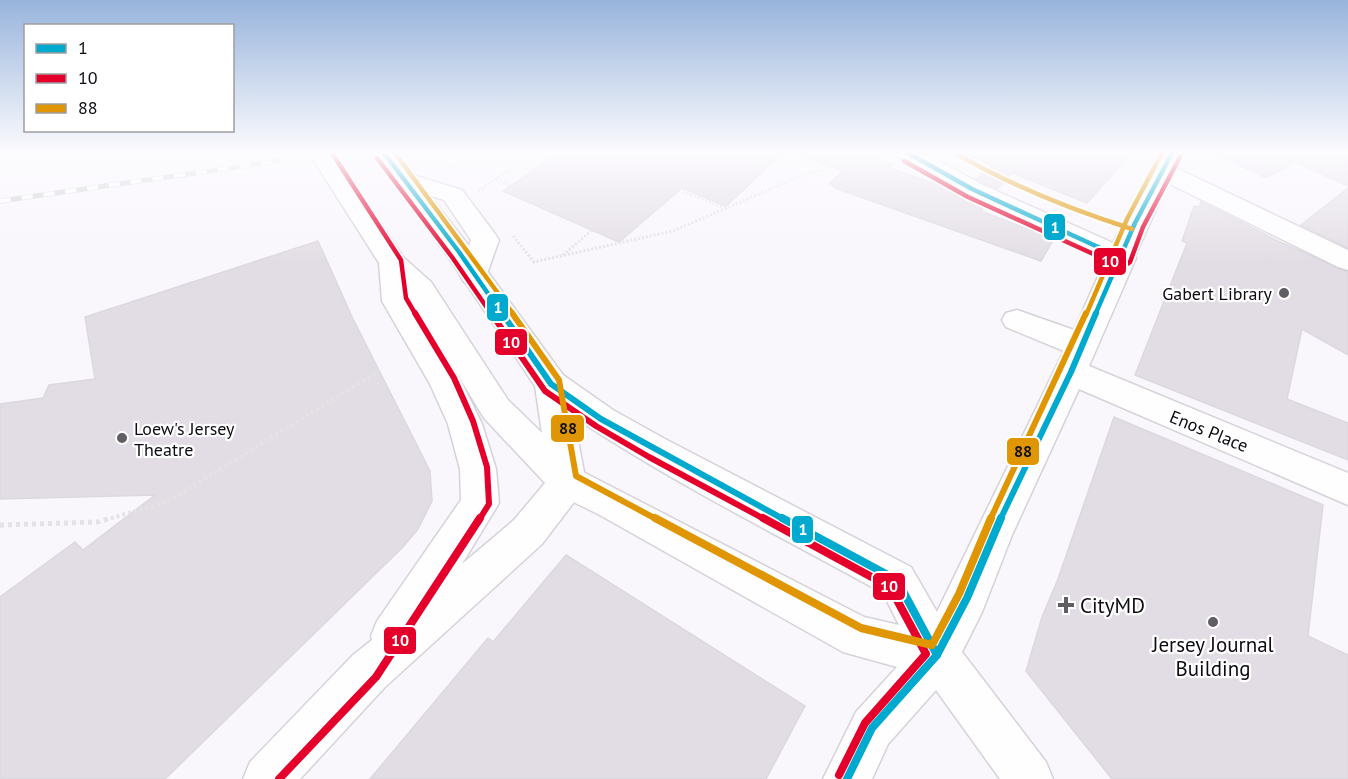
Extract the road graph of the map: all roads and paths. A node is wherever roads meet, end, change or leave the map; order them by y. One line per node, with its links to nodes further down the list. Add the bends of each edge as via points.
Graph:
1 (345, 189): 17 (street)
2 (435, 189): 21 (street, via 453,195 485,240 474,275)
3 (481, 189): 10 (path)
4 (770, 189): 11 (path)
5 (973, 189): 14 (street)
6 (1009, 189): 14 (street, via 1088,224)
7 (1154, 189): 14 (street)
8 (1217, 189): 16 (street)
9 (679, 190): 11 (path)
10 (477, 192)
11 (726, 208): 15 (path, via 673,231)
12 (592, 230): 15 (path)
13 (513, 236): 15 (path, via 534,262)
14 (1125, 248): 19 (street)
15 (562, 256)
16 (1348, 261)
17 (393, 263): 22 (street, via 421,289 496,409); 26 (street, via 397,301 446,383 465,424 478,469 480,503)
18 (1017, 320): 19 (street, Enos Place)
19 (1077, 359): 23 (street, Enos Place); 25 (street)
20 (379, 371): 24 (path, via 169,501 98,522)
21 (551, 384): 22 (street); 25 (street, via 653,449 897,580)
22 (568, 482): 25 (street, via 858,637); 26 (street, via 528,532)
23 (1348, 489)
24 (0, 525)
25 (937, 655): 28 (street, via 872,728); 29 (street)
26 (369, 670): 27 (street)
27 (267, 779)
28 (847, 779)
29 (1029, 779)

